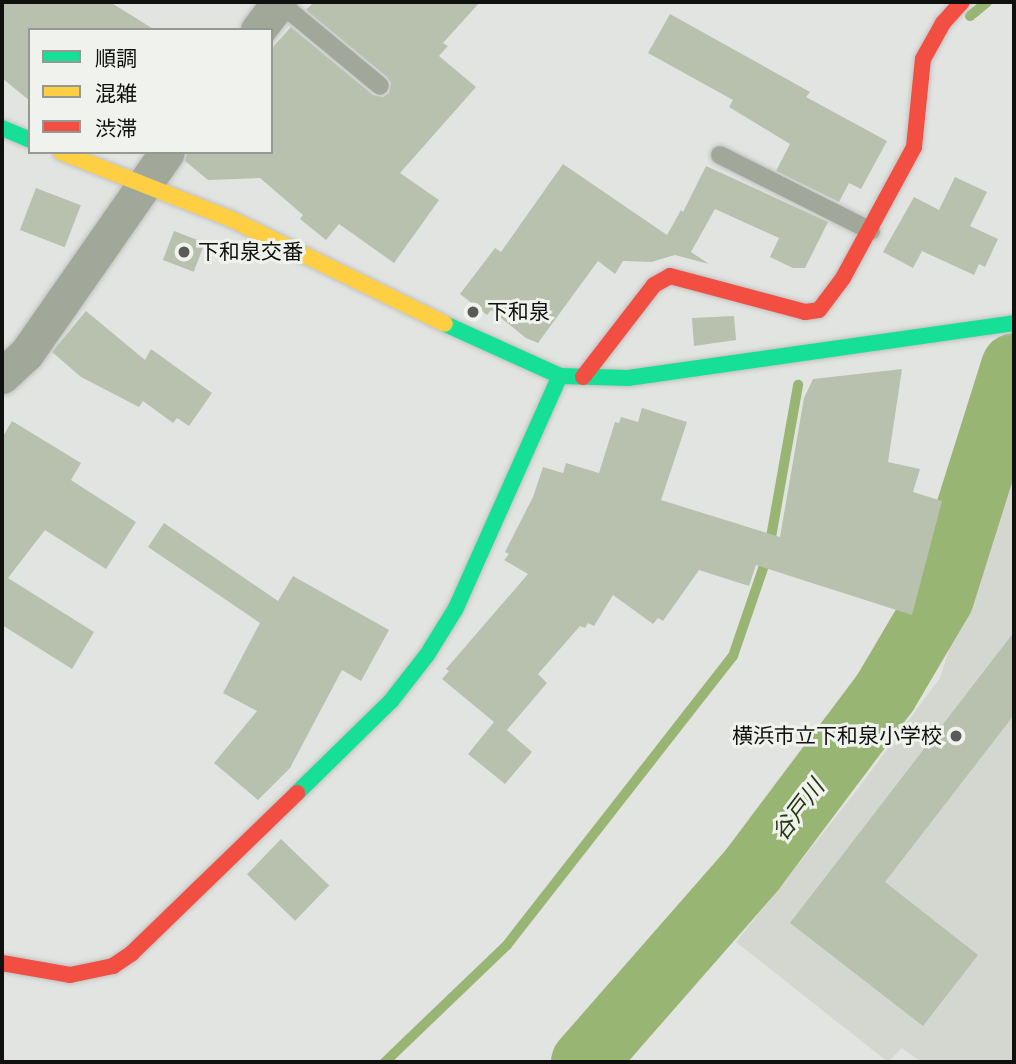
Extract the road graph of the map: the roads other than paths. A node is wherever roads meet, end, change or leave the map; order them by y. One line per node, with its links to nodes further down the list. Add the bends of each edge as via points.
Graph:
1 (279, 2): 3 (street); 4 (lane)
2 (962, 2): 11 (street, via 943,23 923,59 914,147)
3 (260, 28)
4 (380, 86)
5 (2, 128): 6 (street)
6 (28, 139)
7 (66, 154): 10 (street)
8 (165, 154): 10 (street)
9 (720, 155): 11 (lane)
10 (142, 185): 13 (street, via 26,354); 14 (street, via 231,219)
11 (871, 231): 15 (street, via 843,278 812,313 670,276 654,285)
12 (1014, 323): 15 (street, via 628,378)
13 (2, 376)
14 (560, 376): 15 (street); 16 (street, via 456,608 391,701 132,953 113,966 69,975)
15 (583, 377)
16 (2, 963)

